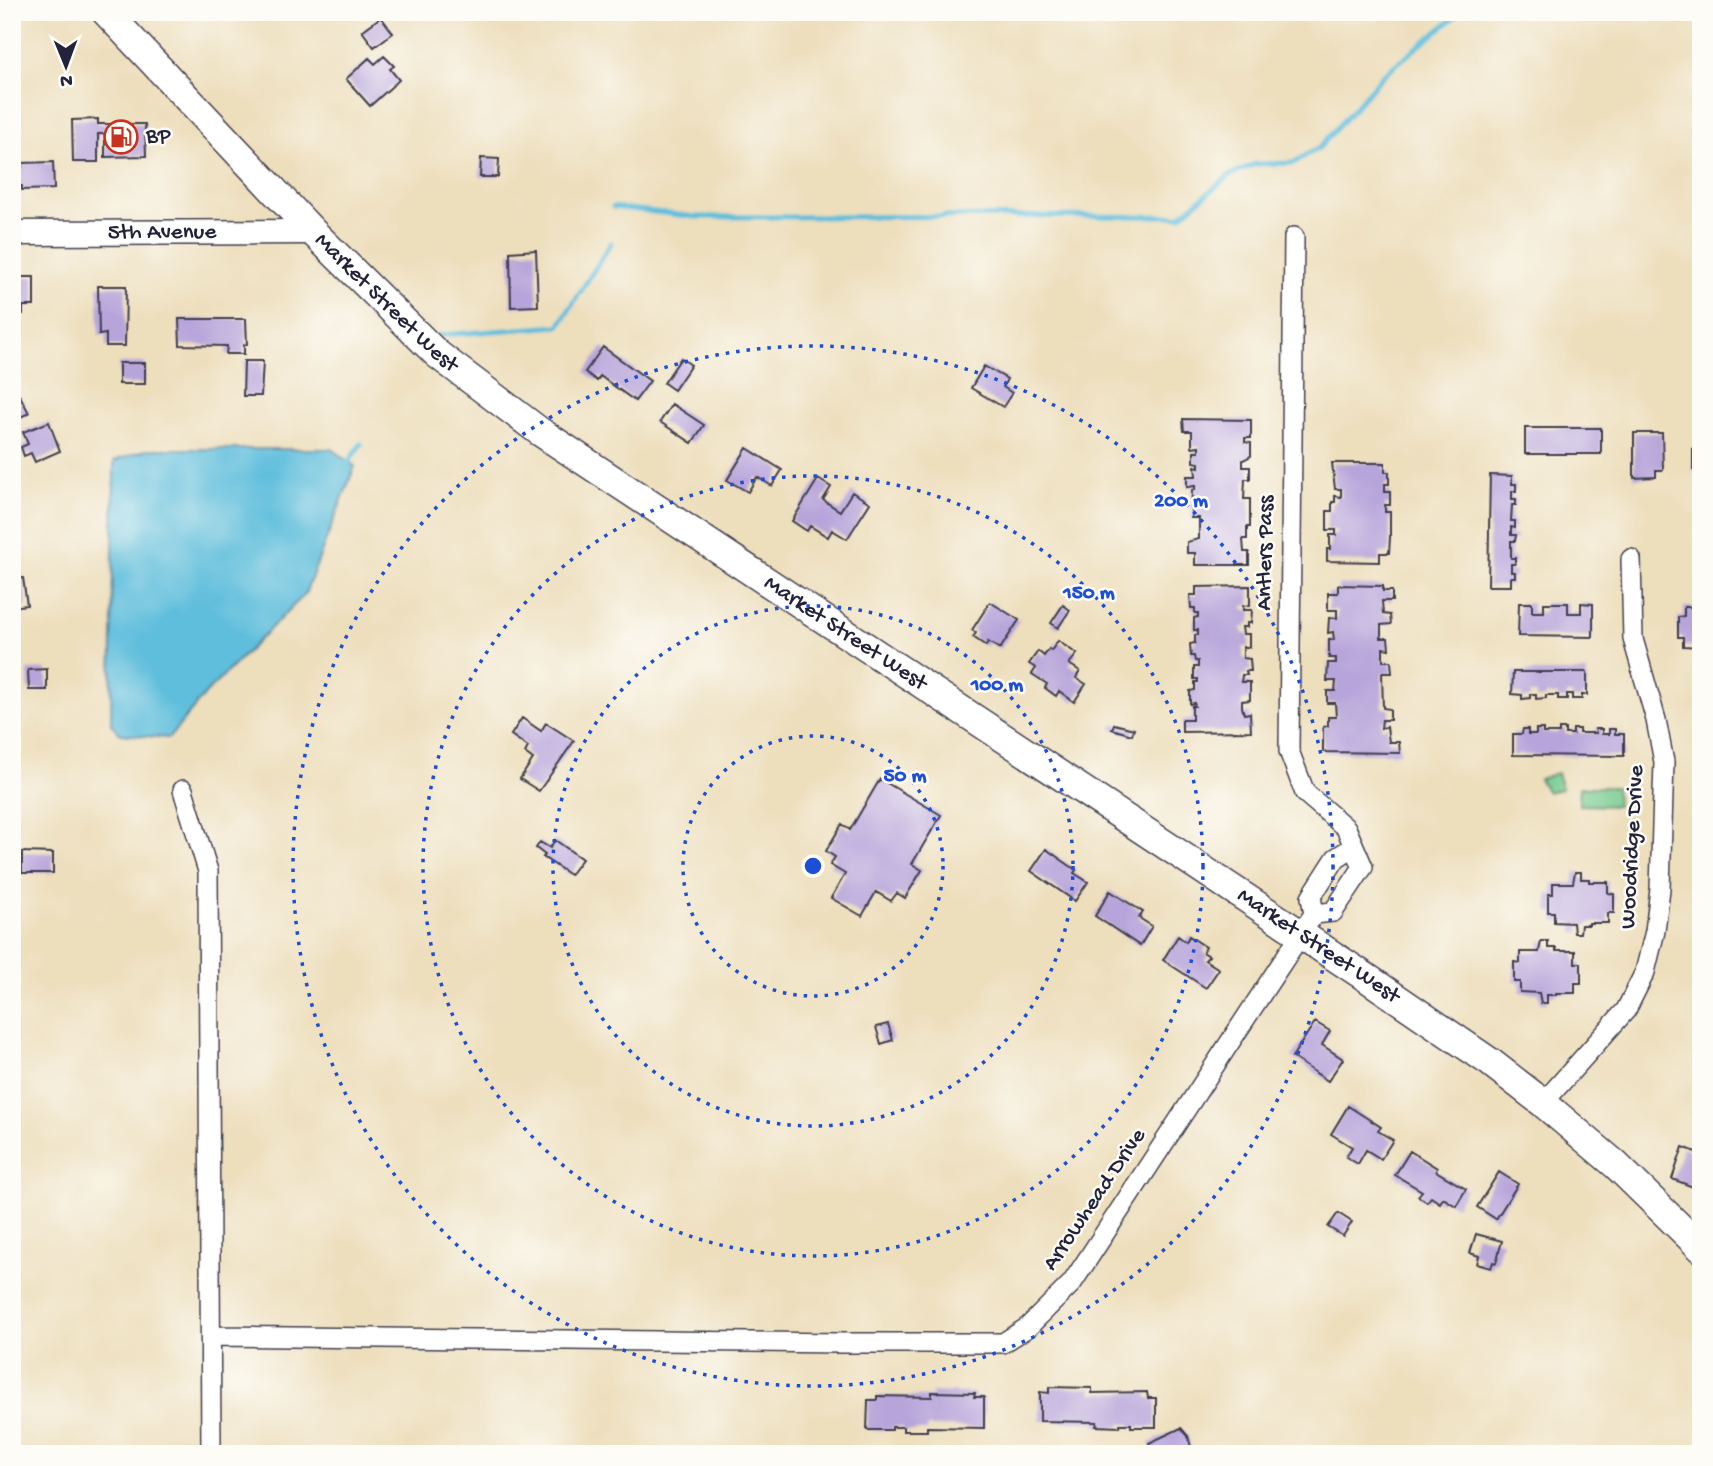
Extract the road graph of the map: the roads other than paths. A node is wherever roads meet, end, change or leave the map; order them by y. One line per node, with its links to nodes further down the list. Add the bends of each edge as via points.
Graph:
1 (106, 12): 2 (main road, Market Street West)
2 (313, 232): 3 (street, 5th Avenue); 8 (main road, Market Street West, via 437,354 539,431)
3 (12, 233)
4 (1294, 237): 7 (street, Antlers Pass, via 1289,751 1305,793 1346,828)
5 (1631, 559): 9 (street, Woodridge Drive, via 1633,639 1664,762 1655,931 1645,972 1626,1010)
6 (183, 790): 11 (street, via 208,871)
7 (1353, 846): 8 (street, via 1336,858 1311,897); 8 (street, Antlers Pass, via 1363,867 1333,912)
8 (1307, 924): 9 (main road, Market Street West); 11 (street, Arrowhead Drive, via 1072,1283 1028,1327 1003,1343)
9 (1543, 1103): 10 (main road, Market Street West, via 1616,1165)
10 (1701, 1248)
11 (211, 1336): 12 (street)
12 (211, 1454)

